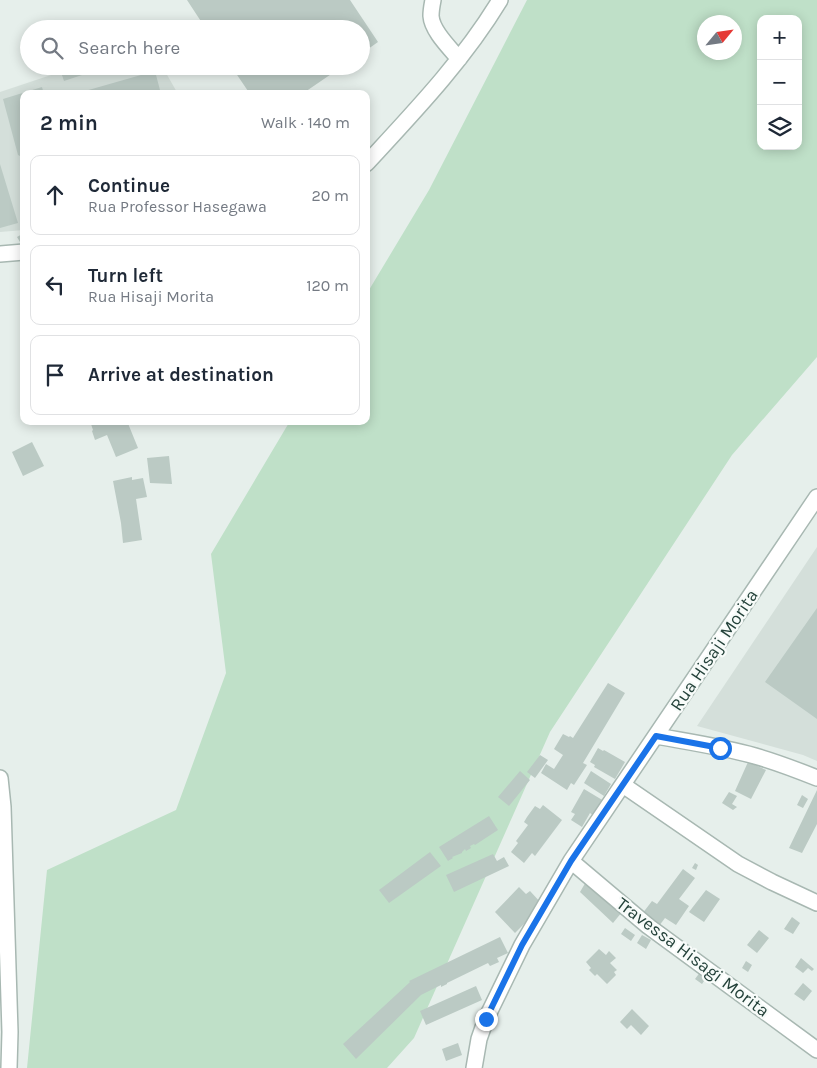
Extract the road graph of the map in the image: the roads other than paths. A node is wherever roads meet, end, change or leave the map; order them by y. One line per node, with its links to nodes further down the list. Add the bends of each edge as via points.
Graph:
1 (433, 0): 4 (street)
2 (444, 0): 4 (street)
3 (500, 0): 5 (street)
4 (433, 24): 5 (street)
5 (459, 59): 6 (street)
6 (370, 160)
7 (20, 252): 8 (street)
8 (0, 254)
9 (817, 497): 10 (street, Rua Hisaji Morita)
10 (656, 736): 12 (street, via 755,756); 13 (street, Rua Hisaji Morita)
11 (0, 778): 17 (street)
12 (817, 778)
13 (623, 784): 14 (street, Rua Hisaji Morita); 15 (street, via 738,864)
14 (571, 861): 16 (street, Travessa Hisagi Morita, via 648,926); 18 (street, Rua Hisaji Morita, via 522,945 486,1019)
15 (817, 903)
16 (817, 1050)
17 (9, 1068)
18 (474, 1068)

